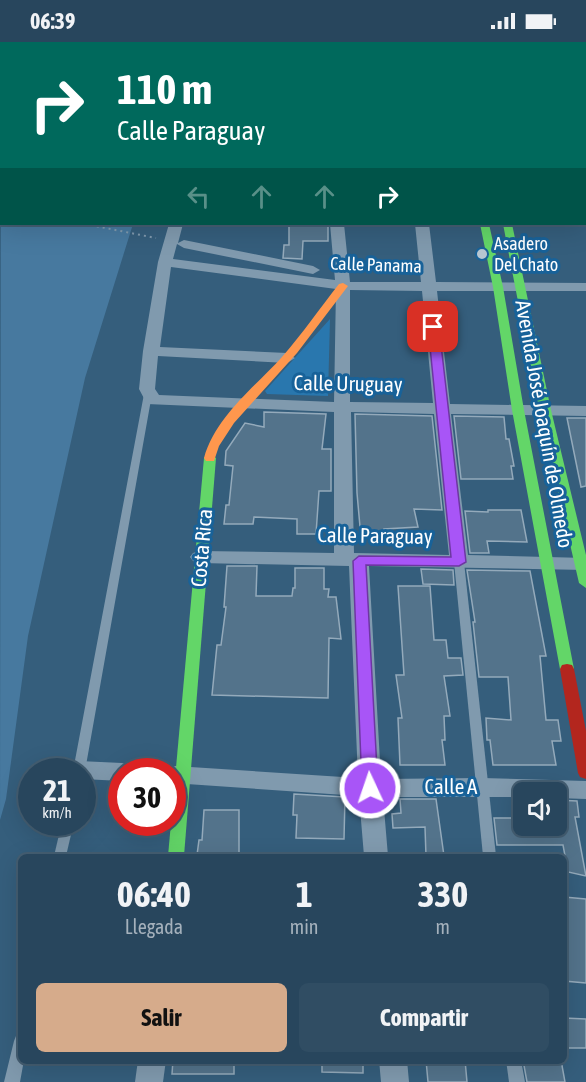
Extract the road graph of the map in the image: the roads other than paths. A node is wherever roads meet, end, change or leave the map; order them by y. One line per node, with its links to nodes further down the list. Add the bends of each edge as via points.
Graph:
1 (176, 225): 7 (street)
2 (337, 225): 8 (street)
3 (422, 225): 9 (street)
4 (484, 225): 10 (main road, Avenida José Joaquín de Olmedo)
5 (507, 225): 11 (main road, Avenida José Joaquín de Olmedo)
6 (184, 244): 8 (street)
7 (165, 262): 8 (street, Calle Panama); 13 (street)
8 (343, 281): 9 (street, Calle Panama); 14 (main road, Costa Rica); 17 (street)
9 (428, 287): 10 (street, Calle Panama); 18 (street)
10 (498, 287): 11 (street, Calle Panama); 19 (main road, Avenida José Joaquín de Olmedo)
11 (520, 287): 12 (street, Calle Panama); 20 (main road, Avenida José Joaquín de Olmedo)
12 (586, 287)
13 (151, 351): 14 (street); 15 (street)
14 (288, 358): 16 (main road, Costa Rica)
15 (148, 394): 16 (street, Calle Uruguay, via 159,401); 27 (lane)
16 (245, 404): 17 (street, Calle Uruguay); 22 (main road, Costa Rica, via 211,450)
17 (342, 407): 18 (street, Calle Uruguay); 23 (street)
18 (442, 408): 19 (street, Calle Uruguay); 24 (street)
19 (518, 410): 20 (street, Calle Uruguay); 25 (main road, Avenida José Joaquín de Olmedo)
20 (545, 410): 21 (street, Calle Uruguay); 26 (main road, Avenida José Joaquín de Olmedo)
21 (586, 411)
22 (200, 557): 23 (street, Calle Paraguay); 28 (main road, Costa Rica)
23 (352, 560): 24 (street, Calle Paraguay); 32 (street)
24 (459, 562): 25 (street, Calle Paraguay); 31 (lane)
25 (548, 563): 26 (street, Calle Paraguay); 29 (main road, Avenida José Joaquín de Olmedo)
26 (585, 571)
27 (81, 758)
28 (181, 758)
29 (586, 773)
30 (186, 775): 32 (street, Calle A)
31 (482, 787): 32 (street, Calle A); 33 (street, Calle A); 39 (lane)
32 (370, 788): 38 (street)
33 (586, 790)
34 (65, 836): 36 (lane)
35 (177, 836): 37 (main road, Costa Rica)
36 (60, 854)
37 (176, 854)
38 (376, 854)
39 (490, 854)
40 (18, 1055): 44 (lane)
41 (151, 1064): 45 (street)
42 (393, 1064): 46 (street)
43 (514, 1064): 47 (lane)
44 (12, 1082)
45 (149, 1082)
46 (395, 1082)
47 (517, 1082)

